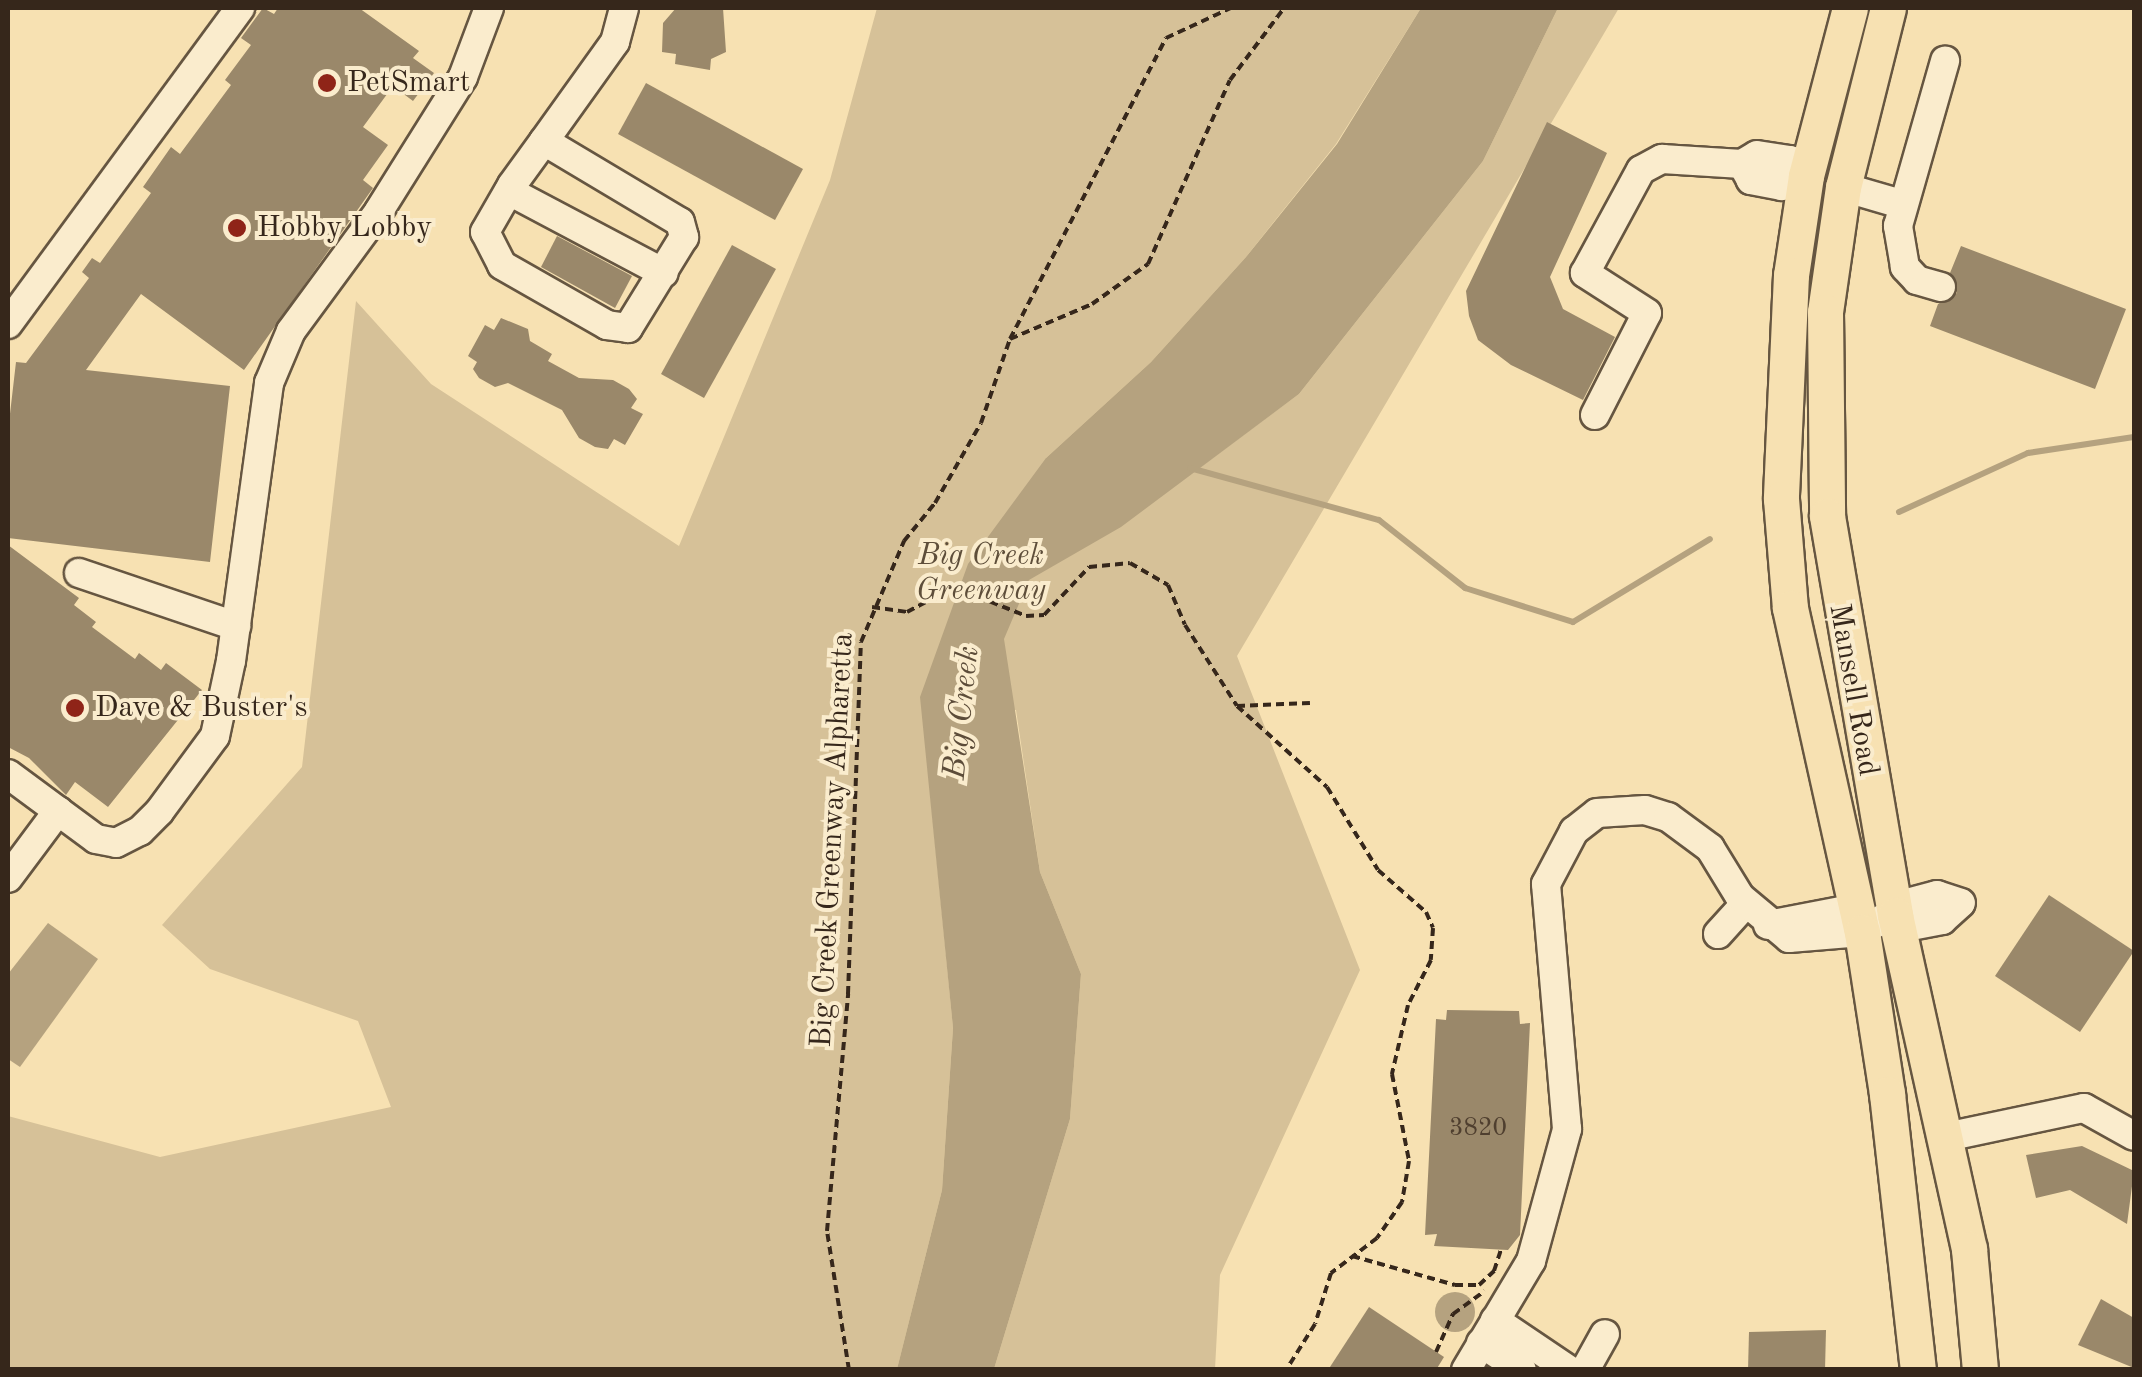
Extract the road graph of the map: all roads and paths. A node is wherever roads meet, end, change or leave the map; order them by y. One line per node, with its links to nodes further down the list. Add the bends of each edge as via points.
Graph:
1 (240, 8): 16 (street)
2 (489, 8): 21 (street, via 463,77 379,211 291,331 269,384)
3 (624, 8): 9 (street, via 615,42)
4 (1230, 8): 17 (path, Big Creek Greenway Alpharetta, via 1166,38)
5 (1284, 8): 17 (path, via 1230,80 1148,264 1092,304)
6 (1850, 8): 10 (main road, Mansell Road)
7 (1888, 8): 11 (main road, Mansell Road)
8 (1945, 62): 13 (street)
9 (544, 141): 12 (street); 14 (street, via 680,222 684,237)
10 (1806, 176): 11 (main road); 18 (street, via 1790,160 1757,155 1742,164 1662,159 1640,170 1585,272 1648,313); 29 (main road, Mansell Road, via 1782,374 1781,498 1790,608)
11 (1843, 188): 13 (street); 28 (main road, Mansell Road, via 1825,312 1827,516)
12 (509, 191): 14 (street); 14 (street, via 485,232 502,265 608,324 628,328)
13 (1902, 204): 15 (street, via 1905,267 1918,280)
14 (664, 274)
15 (1942, 287)
16 (9, 315)
17 (1010, 339): 20 (path, Big Creek Greenway Alpharetta, via 981,422 936,503 904,541)
18 (1595, 415)
19 (79, 573): 21 (street)
20 (872, 607): 23 (path, via 907,612 954,587 1026,616 1051,612 1088,567 1102,561 1142,566 1168,584 1184,625); 39 (path, Big Creek Greenway Alpharetta, via 861,642 848,994 827,1231)
21 (236, 626): 25 (street, via 214,736 140,832 116,843 96,839)
22 (1310, 703): 23 (path)
23 (1237, 706): 35 (path, via 1327,786 1378,870 1433,928 1431,960 1408,1005 1392,1074 1408,1183 1394,1219)
24 (8, 774): 25 (street)
25 (58, 811): 26 (street)
26 (8, 878)
27 (1746, 903): 29 (street, via 1768,925); 30 (street); 36 (street, via 1688,828 1646,810 1596,813 1554,859 1546,884 1567,1129 1531,1261)
28 (1896, 915): 29 (street); 32 (main road, Mansell Road)
29 (1859, 920): 45 (main road, Mansell Road, via 1890,1113)
30 (1718, 934)
31 (2134, 1136): 32 (street, via 2084,1108)
32 (1946, 1137): 46 (main road, Mansell Road, via 1969,1249)
33 (1500, 1249): 35 (path, via 1494,1271 1480,1285 1455,1285)
34 (1508, 1250): 38 (path, via 1499,1277 1453,1314)
35 (1352, 1256): 40 (path, via 1331,1272 1324,1306)
36 (1488, 1332): 41 (street); 42 (street); 43 (street)
37 (1605, 1334): 44 (street)
38 (1436, 1352)
39 (849, 1370)
40 (1286, 1370)
41 (1466, 1370)
42 (1522, 1370)
43 (1569, 1370)
44 (1585, 1370)
45 (1918, 1370)
46 (1980, 1370)

